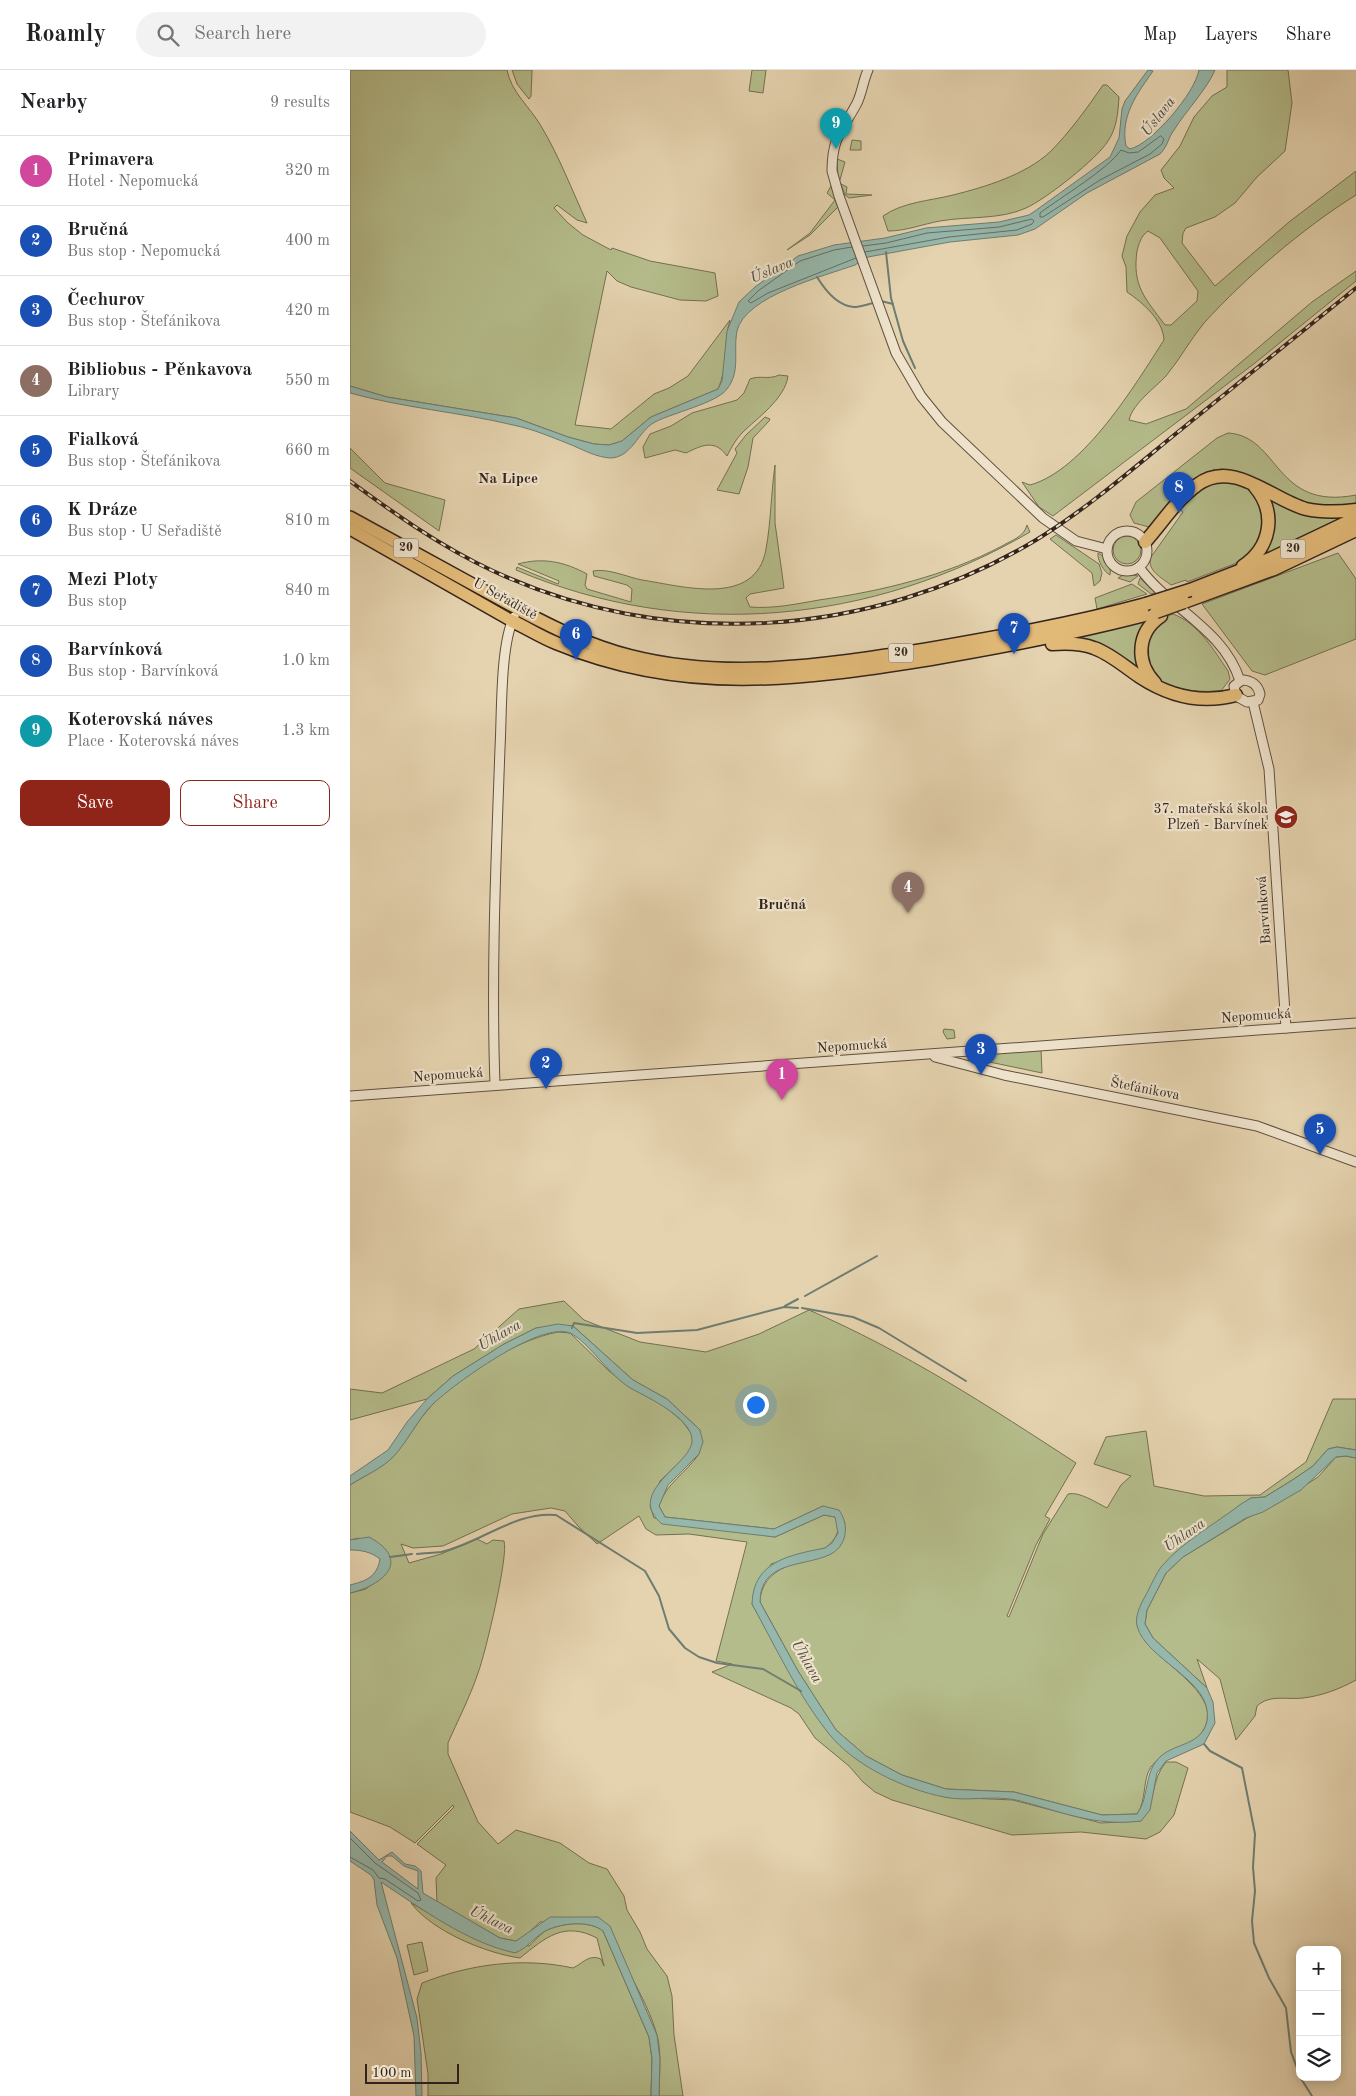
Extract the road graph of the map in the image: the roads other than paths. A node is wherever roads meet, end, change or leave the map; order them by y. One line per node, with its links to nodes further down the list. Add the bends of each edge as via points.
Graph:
1 (868, 70): 9 (street, via 857,102 834,147 832,171 896,353 942,422 1042,518 1076,541)
2 (1251, 483): 3 (highway, via 1306,509 1326,512); 8 (highway, via 1226,476 1202,481 1188,492); 11 (highway, via 1265,502 1269,530 1254,556)
3 (1356, 510)
4 (350, 517): 14 (main road, U Seřadiště / 20)
5 (1356, 518): 11 (highway, 20)
6 (350, 529): 14 (main road, U Seřadiště / 20)
7 (1356, 530): 12 (highway, 20, via 1274,569)
8 (1145, 542): 9 (street, via 1136,532 1122,531 1112,538); 10 (street, via 1146,558)
9 (1107, 549): 10 (street, via 1109,560 1117,568 1128,571)
10 (1138, 567): 17 (street, via 1157,588 1204,628 1231,661)
11 (1228, 576): 12 (highway, 20)
12 (1195, 594): 13 (highway, 20, bridge); 16 (highway, 20, bridge, via 1028,632)
13 (1159, 614): 15 (highway, 20); 18 (highway, via 1146,630 1140,651 1146,672)
14 (515, 615): 16 (highway, U Seřadiště / 20, via 629,656); 24 (street, via 507,638 496,850)
15 (1029, 642): 16 (highway, 20, via 839,673); 18 (highway, via 1095,648)
16 (774, 675)
17 (1240, 681): 19 (street, via 1234,686); 20 (street, Barvínková, via 1251,682 1258,688 1260,697)
18 (1160, 688): 19 (highway, via 1196,699)
19 (1236, 695): 20 (street, via 1244,701)
20 (1253, 702): 22 (street, Barvínková, via 1269,769)
21 (1356, 1023): 22 (street, Nepomucká)
22 (1286, 1028): 23 (street, Nepomucká)
23 (925, 1055): 24 (street, Nepomucká); 26 (street, Štefánikova, via 1257,1126)
24 (495, 1085): 25 (street, Nepomucká)
25 (350, 1096)
26 (1356, 1162)

